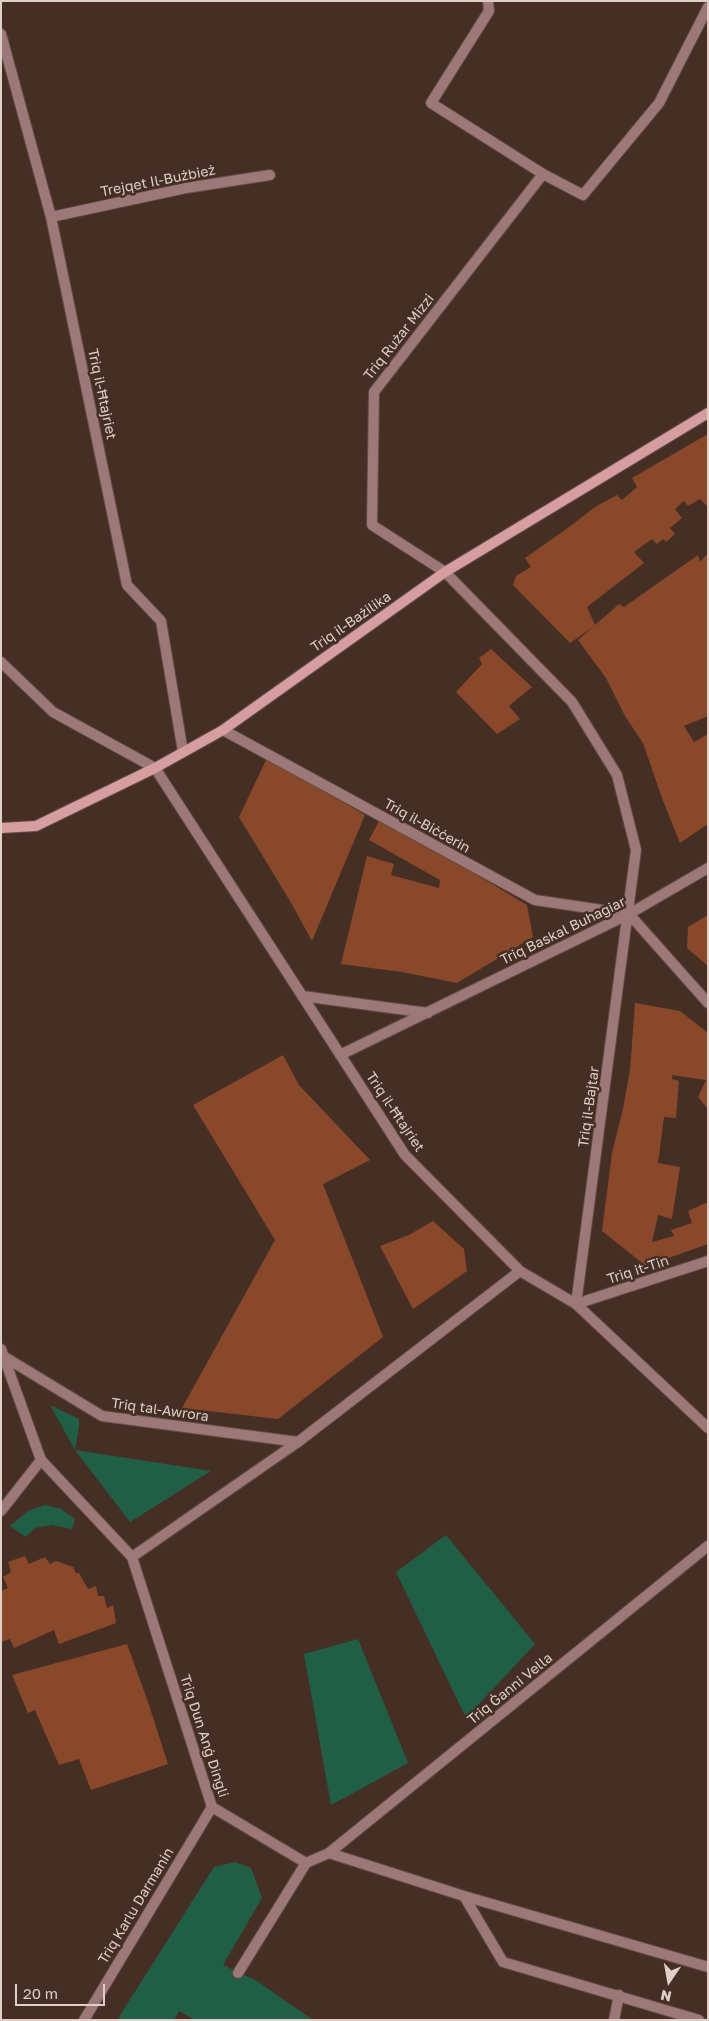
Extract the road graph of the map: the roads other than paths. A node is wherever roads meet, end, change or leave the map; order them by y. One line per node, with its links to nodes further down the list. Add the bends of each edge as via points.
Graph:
1 (488, 1): 4 (street, via 489,11 431,103)
2 (708, 7): 4 (street, via 659,103 583,195)
3 (1, 34): 6 (street, Triq il-Ħtajriet)
4 (544, 174): 8 (street, Triq Rużar Mizzi, via 374,392 372,525)
5 (270, 175): 6 (street, Trejqet Il-Bużbież, via 186,188)
6 (51, 217): 11 (street, Triq il-Ħtajriet, via 127,585 161,621)
7 (708, 413): 8 (street, Triq il-Bażilika)
8 (445, 572): 10 (street, Triq il-Bażilika); 15 (street, Triq il-Bajtar, via 572,702 616,775 636,850)
9 (1, 662): 12 (street, via 53,712)
10 (223, 730): 11 (street, Triq il-Bażilika); 15 (street, Triq il-Biċċerin, via 535,900)
11 (184, 752): 12 (street, Triq il-Bażilika)
12 (155, 768): 13 (street, Triq il-Bażilika, via 36,826); 16 (street, Triq il-Ħtajriet)
13 (1, 828)
14 (708, 868): 15 (street, Triq Baskal Buhagiar)
15 (629, 914): 17 (street); 18 (street, Triq Baskal Buhagiar); 22 (street, Triq il-Bajtar)
16 (302, 996): 18 (street); 19 (street, Triq il-Ħtajriet)
17 (708, 1003)
18 (428, 1012): 19 (street, Triq Baskal Buhagiar)
19 (340, 1055): 21 (street, Triq il-Ħtajriet, via 405,1155)
20 (708, 1261): 22 (street, Triq it-Tin)
21 (520, 1270): 22 (street, Triq il-Ħtajriet); 25 (street)
22 (576, 1304): 24 (street, Triq il-Ħtajriet)
23 (2, 1353): 25 (street, Triq tal-Awrora, via 102,1416); 26 (street)
24 (708, 1428)
25 (298, 1442): 29 (street)
26 (41, 1460): 27 (street); 29 (street, Triq Dun Anġ Dingli)
27 (1, 1511)
28 (708, 1546): 31 (street, Triq Ġanni Vella)
29 (132, 1556): 30 (street, Triq Dun Anġ Dingli)
30 (212, 1807): 32 (street, Triq Dun Anġ Dingli); 38 (street, Triq Karlu Darmanin)
31 (329, 1853): 32 (street); 33 (street)
32 (306, 1863): 35 (street)
33 (464, 1896): 34 (street); 36 (street, via 503,1962)
34 (708, 1967)
35 (238, 1973)
36 (619, 1995): 39 (street); 40 (street)
37 (708, 2016): 41 (street)
38 (84, 2020)
39 (614, 2020)
40 (699, 2020)
41 (704, 2020)

